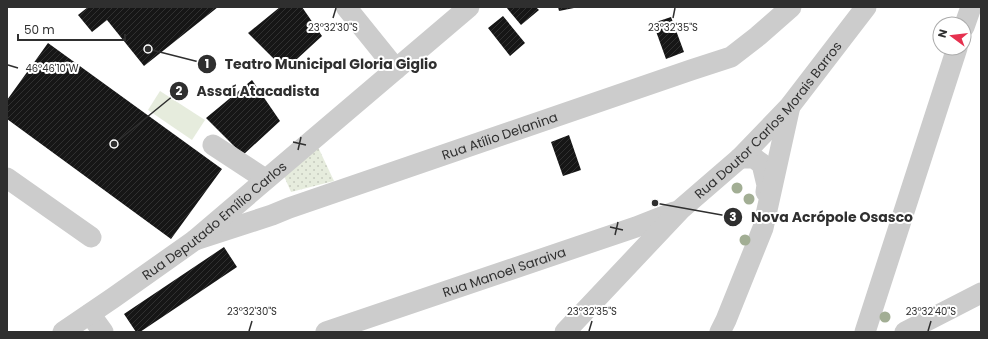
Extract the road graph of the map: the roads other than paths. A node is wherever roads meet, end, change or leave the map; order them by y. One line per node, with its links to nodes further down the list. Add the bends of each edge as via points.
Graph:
1 (346, 7): 6 (street)
2 (469, 7): 6 (street, Rua Deputado Emílio Carlos)
3 (792, 7): 13 (street, Rua Atílio Delanina, via 731,57)
4 (866, 7): 7 (street, Rua Doutor Carlos Morais Barros)
5 (954, 56): 24 (street)
6 (396, 69): 11 (street, Rua Deputado Emílio Carlos)
7 (790, 106): 9 (street, Rua Doutor Carlos Morais Barros); 14 (street)
8 (213, 145): 11 (street)
9 (740, 158): 12 (street, Rua Doutor Carlos Morais Barros); 14 (street, via 754,158 762,164 767,185)
10 (7, 178): 15 (street)
11 (260, 184): 13 (street, via 263,206); 16 (street, Rua Deputado Emílio Carlos)
12 (681, 209): 21 (street, Rua Manoel Saraiva); 22 (street, Rua Doutor Carlos Morais Barros)
13 (272, 215): 16 (street, Rua Atílio Delanina)
14 (763, 228): 23 (street)
15 (91, 237)
16 (195, 240): 18 (street, Rua Deputado Emílio Carlos)
17 (981, 293): 25 (street)
18 (90, 314): 19 (street, Rua Deputado Emílio Carlos); 20 (street)
19 (63, 332)
20 (103, 332)
21 (326, 332)
22 (565, 332)
23 (720, 332)
24 (865, 332)
25 (905, 332)

